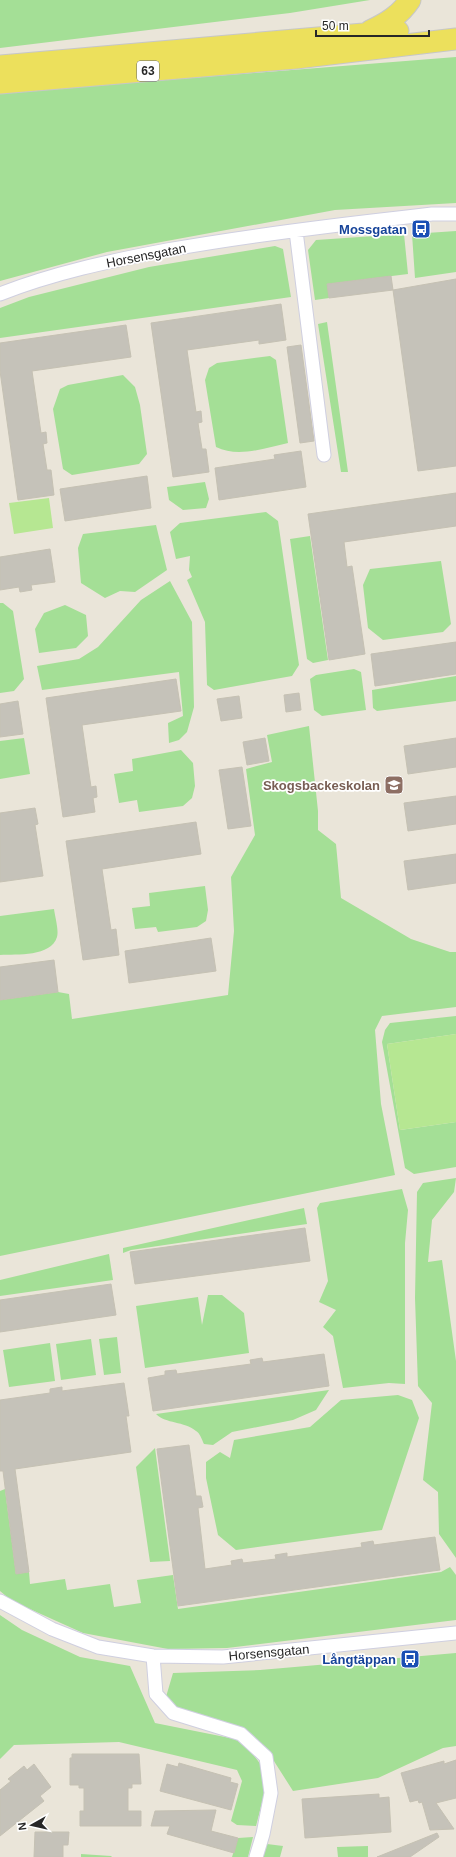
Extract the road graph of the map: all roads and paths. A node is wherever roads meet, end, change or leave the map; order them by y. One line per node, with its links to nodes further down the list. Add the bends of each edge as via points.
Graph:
1 (410, 0): 3 (main road, via 404,10 395,17)
2 (456, 26): 3 (main road, 63)
3 (362, 34): 5 (main road, 63)
4 (456, 39): 6 (main road, 63, via 296,58)
5 (0, 66)
6 (0, 83)
7 (456, 214): 8 (street, Horsensgatan, via 432,214)
8 (296, 231): 9 (street, Horsensgatan, via 215,242 122,259 34,280); 10 (street)
9 (0, 294)
10 (324, 455)
11 (0, 1601): 13 (street, Horsensgatan, via 52,1629 98,1647)
12 (456, 1633): 13 (street, Horsensgatan, via 223,1657)
13 (153, 1656): 14 (street, via 156,1694 173,1713 241,1734 266,1757 271,1793)
14 (256, 1857)

